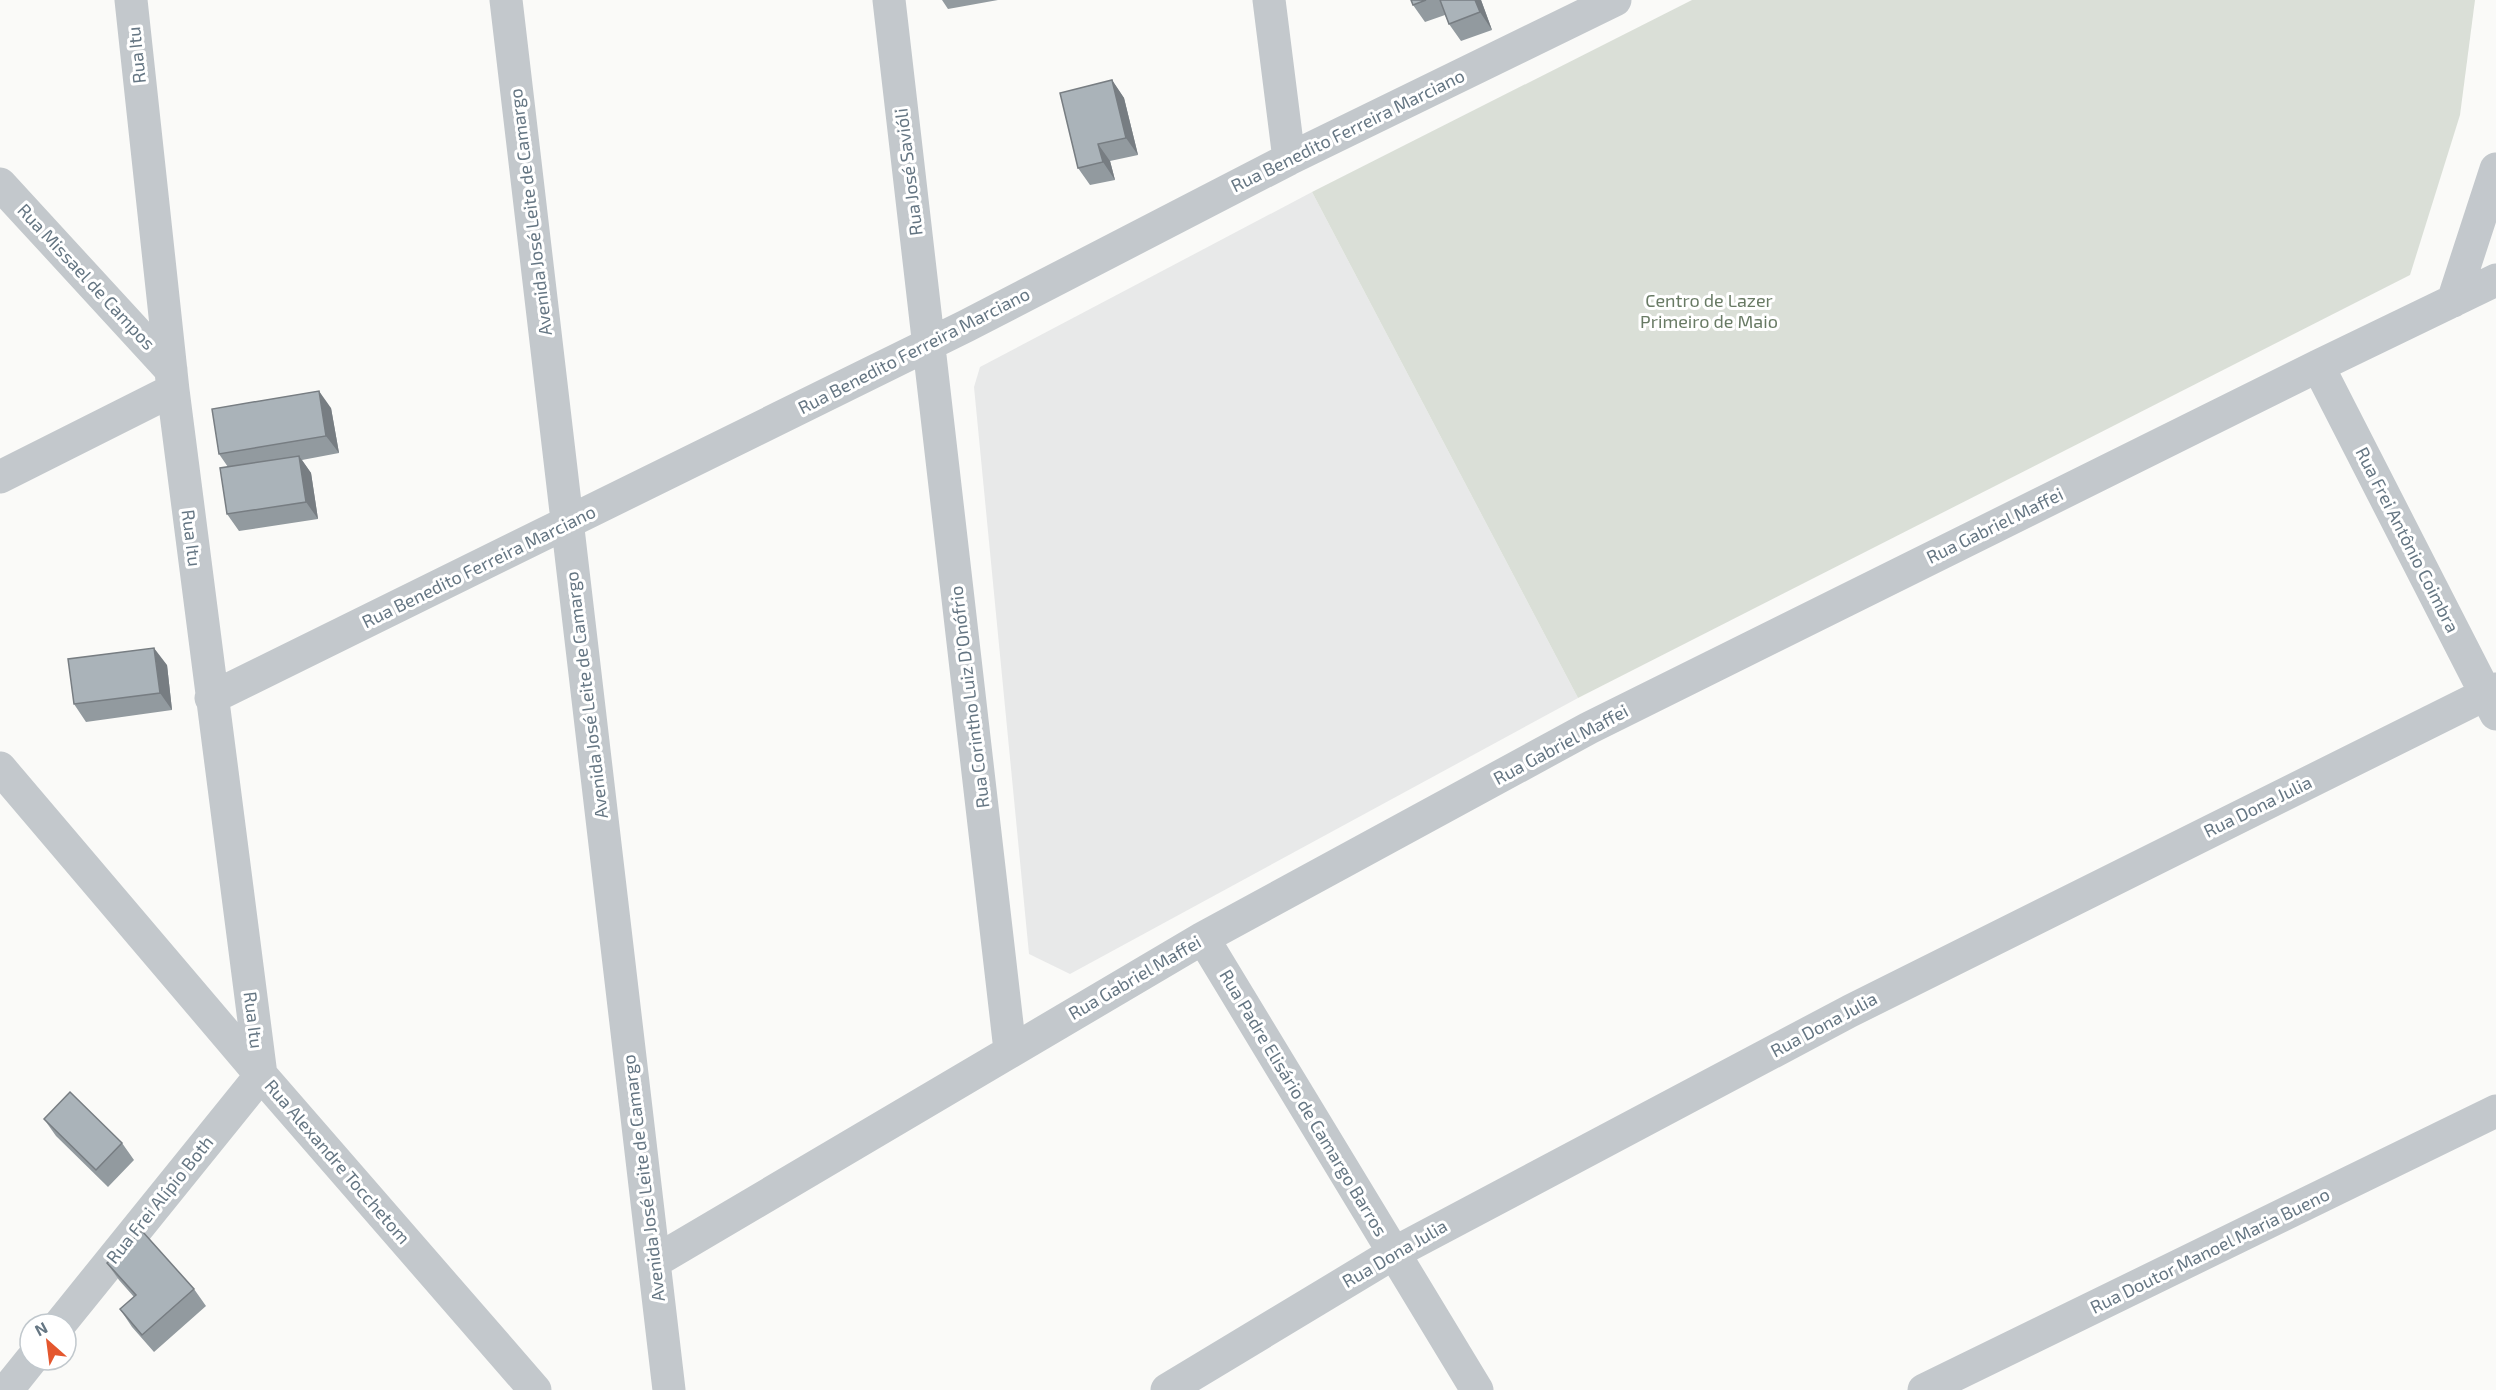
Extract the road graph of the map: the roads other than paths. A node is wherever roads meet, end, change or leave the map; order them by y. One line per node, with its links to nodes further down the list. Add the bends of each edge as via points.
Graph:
1 (131, 0): 13 (street, Rua Itu)
2 (506, 0): 15 (street, Avenida José Leite de Camargo)
3 (889, 0): 11 (street, Rua José Savióli)
4 (1269, 0): 6 (street)
5 (1615, 0): 6 (street, Rua Benedito Ferreira Marciano)
6 (1289, 159): 11 (street, Rua Benedito Ferreira Marciano)
7 (2496, 169): 10 (street)
8 (0, 184): 13 (street, Rua Missael de Campos)
9 (2496, 280): 10 (street, Rua Gabriel Maffei)
10 (2453, 301): 12 (street, Rua Gabriel Maffei)
11 (929, 345): 15 (street, Rua Benedito Ferreira Marciano); 20 (street, Rua Corintho Luiz D'Onófrio)
12 (2318, 366): 17 (street, Rua Frei Antônio Coimbra); 19 (street, Rua Gabriel Maffei, via 1589,728)
13 (172, 380): 14 (street); 16 (street, Rua Itu)
14 (0, 477)
15 (567, 524): 16 (street, Rua Benedito Ferreira Marciano); 24 (street, Avenida José Leite de Camargo)
16 (211, 698): 21 (street, Rua Itu)
17 (2493, 699): 23 (street, Rua Dona Julia, via 1850,1011)
18 (0, 768): 21 (street, Rua Alexandre Tocchetom)
19 (1203, 938): 20 (street, Rua Gabriel Maffei); 23 (street, Rua Padre Elisário de Camargo Barros)
20 (1010, 1050): 24 (street, Rua Gabriel Maffei)
21 (261, 1076): 25 (street, Rua Frei Alípio Both); 28 (street, Rua Alexandre Tocchetom)
22 (2496, 1111): 32 (street, Rua Doutor Manoel Maria Bueno)
23 (1394, 1253): 30 (street, Rua Dona Julia); 31 (street, Rua Padre Elisário de Camargo Barros)
24 (654, 1262): 29 (street, Avenida José Leite de Camargo)
25 (70, 1312)
26 (21, 1372): 27 (street)
27 (7, 1390)
28 (535, 1390)
29 (669, 1390)
30 (1167, 1390)
31 (1478, 1390)
32 (1924, 1390)

